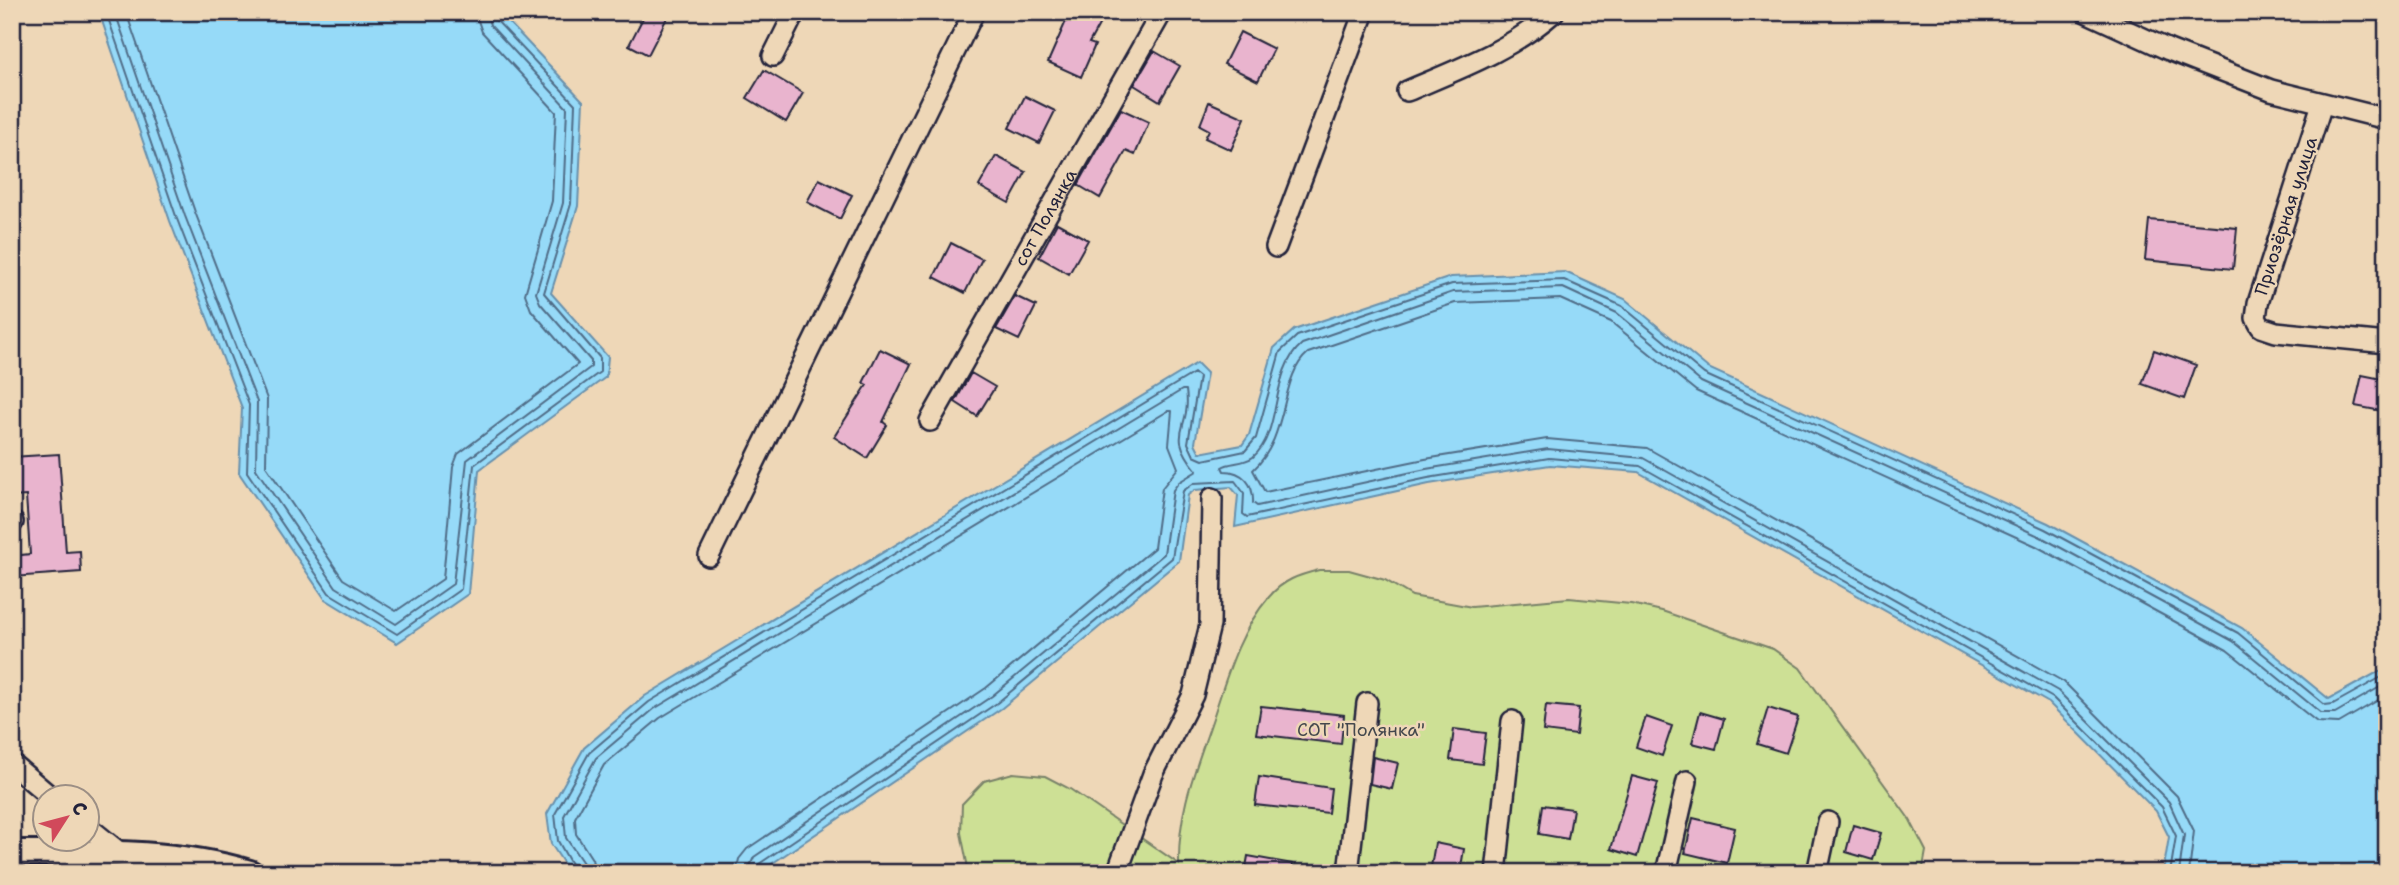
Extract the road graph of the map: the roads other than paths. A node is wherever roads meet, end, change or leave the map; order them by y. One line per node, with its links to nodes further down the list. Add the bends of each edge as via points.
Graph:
1 (795, 12): 7 (street)
2 (974, 12): 15 (street)
3 (1162, 12): 13 (street, сот Полянка)
4 (1364, 12): 11 (street)
5 (1554, 12): 8 (street, via 1511,44)
6 (2085, 12): 9 (street, via 2258,85)
7 (773, 56)
8 (1407, 91)
9 (2322, 104): 10 (street); 12 (street, Приозёрная улица, via 2256,318 2261,327 2276,332)
10 (2387, 119)
11 (1276, 247)
12 (2387, 343)
13 (930, 421)
14 (1212, 498): 28 (street, via 1210,625 1196,683 1153,774)
15 (709, 556)
16 (1367, 703): 29 (street)
17 (1512, 721): 30 (street)
18 (12, 764): 20 (street)
19 (1687, 780): 31 (street)
20 (36, 784)
21 (1828, 822): 32 (street)
22 (102, 838): 23 (street)
23 (119, 852): 24 (main road); 25 (main road)
24 (12, 853)
25 (211, 863): 26 (street); 27 (main road)
26 (179, 873)
27 (250, 873)
28 (1117, 873)
29 (1348, 873)
30 (1496, 873)
31 (1666, 873)
32 (1816, 873)

